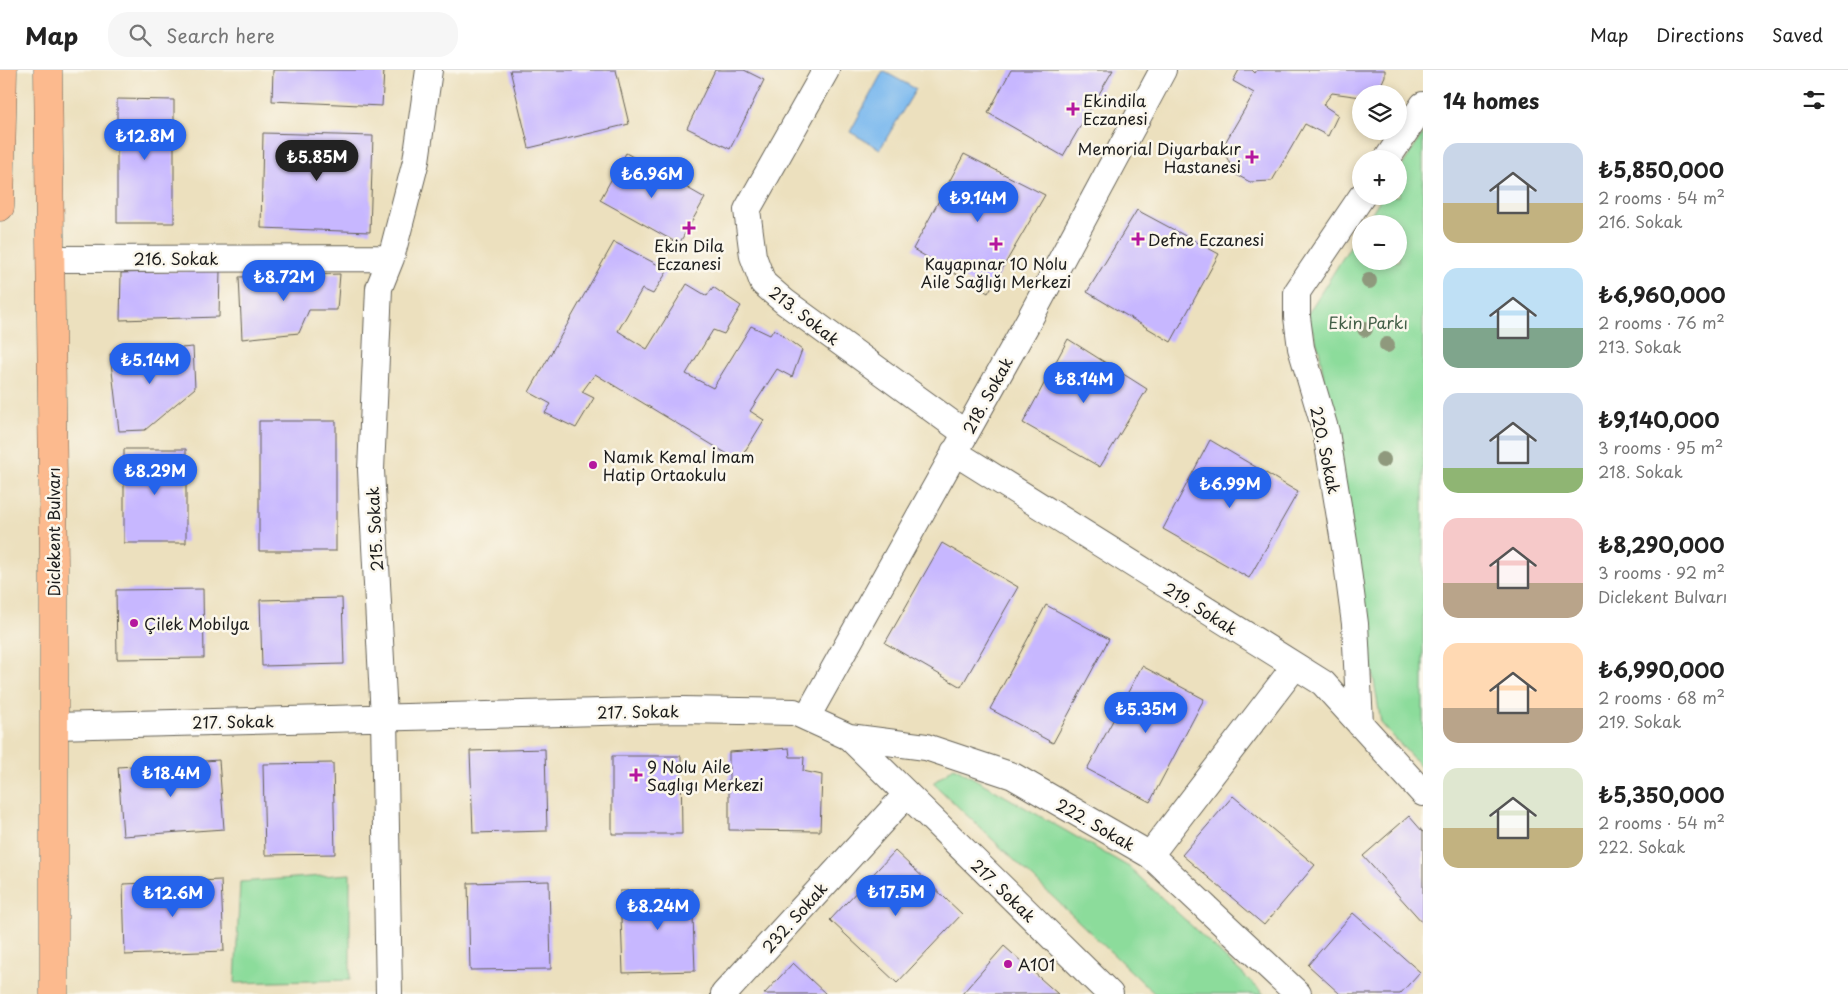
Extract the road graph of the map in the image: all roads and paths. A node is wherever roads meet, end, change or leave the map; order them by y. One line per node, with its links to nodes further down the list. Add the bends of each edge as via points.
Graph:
1 (3, 70): 9 (main road)
2 (48, 70): 11 (main road, Diclekent Bulvarı)
3 (429, 70): 10 (street, 215. Sokak, via 416,160)
4 (826, 70): 12 (street, 213. Sokak, via 747,210 753,256 763,283)
5 (1163, 70): 12 (street, 218. Sokak)
6 (1423, 105): 7 (street)
7 (1393, 150)
8 (1356, 205): 16 (street, 220. Sokak, via 1297,292 1297,317 1301,348 1326,432 1345,548 1355,624)
9 (0, 207)
10 (391, 258): 11 (street, 216. Sokak); 14 (street, 215. Sokak, via 379,288 371,470)
11 (50, 259): 17 (main road, Diclekent Bulvarı)
12 (960, 443): 13 (street, 219. Sokak); 15 (street, 218. Sokak)
13 (1295, 666): 16 (street, 219. Sokak, via 1323,683); 21 (street)
14 (384, 717): 15 (street, 217. Sokak, via 681,710 794,712); 17 (street, 217. Sokak); 23 (street, 215. Sokak)
15 (807, 717): 18 (street, 217. Sokak)
16 (1360, 724): 19 (street, 219. Sokak)
17 (54, 726): 22 (main road, Diclekent Bulvarı)
18 (849, 737): 20 (street, 217. Sokak); 21 (street, 222. Sokak, via 926,747 1013,776)
19 (1423, 793)
20 (906, 795): 24 (street, 232. Sokak); 25 (street, 217. Sokak)
21 (1150, 855): 26 (street, 222. Sokak)
22 (54, 994)
23 (389, 994)
24 (724, 994)
25 (1110, 994)
26 (1298, 994)

